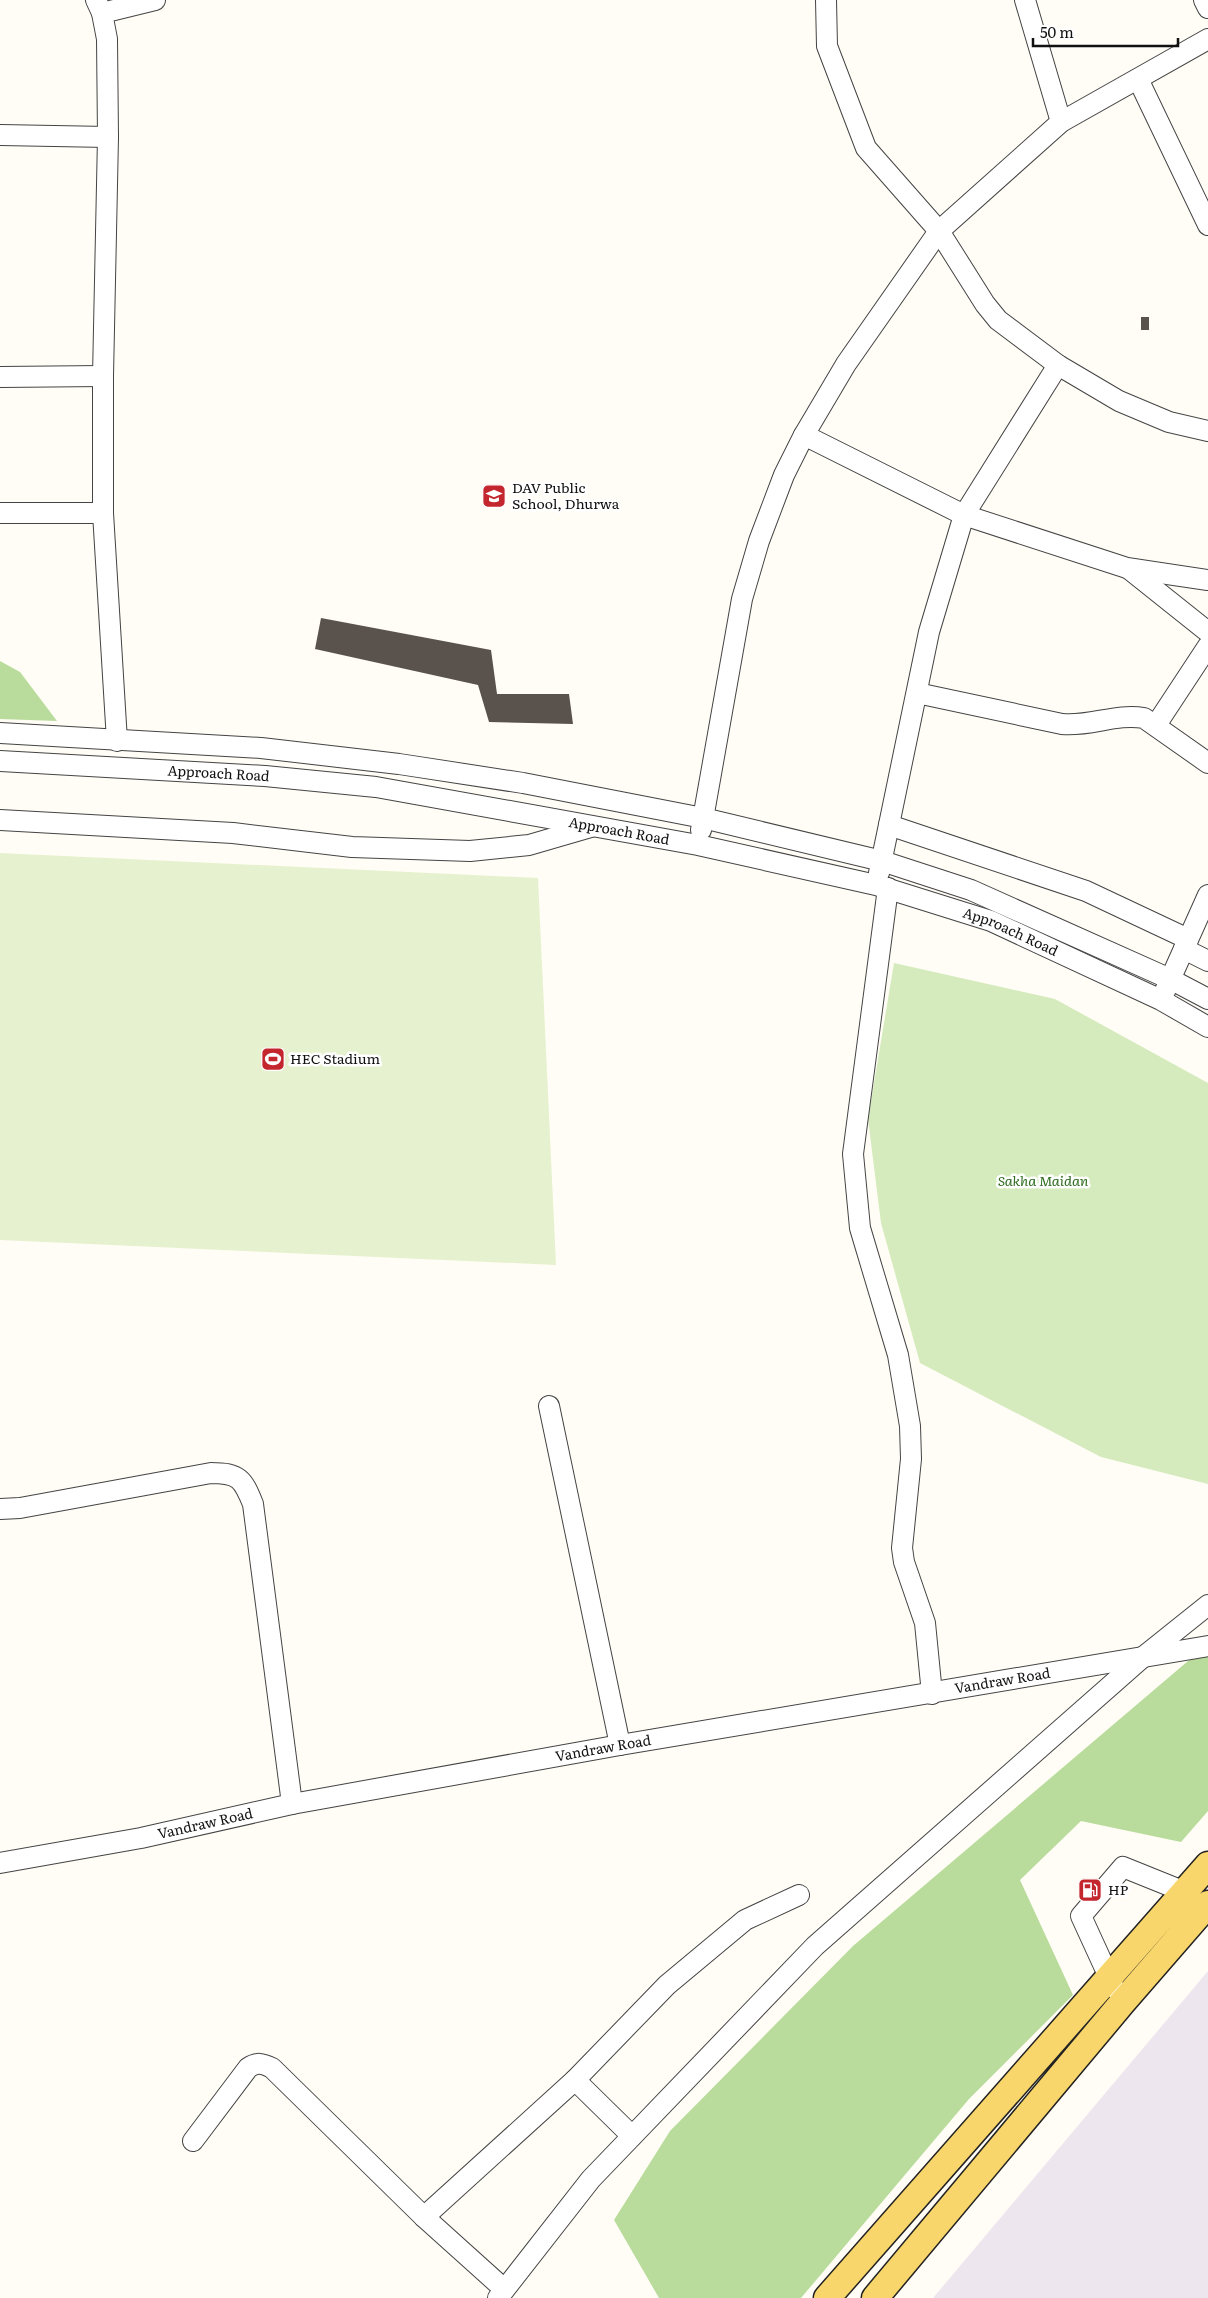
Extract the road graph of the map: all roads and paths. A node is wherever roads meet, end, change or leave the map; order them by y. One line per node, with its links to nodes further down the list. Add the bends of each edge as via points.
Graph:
1 (155, 0): 5 (street)
2 (826, 0): 13 (street, via 827,46 866,148)
3 (1025, 0): 9 (street)
4 (1204, 0): 6 (street)
5 (99, 6): 11 (street, via 107,39)
6 (1208, 8)
7 (1208, 39): 8 (street)
8 (1138, 79): 9 (street); 12 (street)
9 (1061, 122): 13 (street)
10 (0, 135): 11 (street)
11 (108, 137): 15 (street)
12 (1208, 225)
13 (938, 230): 14 (street, via 998,320); 18 (street, via 846,364)
14 (1058, 365): 17 (street, via 1147,415); 21 (street)
15 (103, 376): 16 (street); 20 (street)
16 (0, 377)
17 (1208, 432)
18 (804, 435): 21 (street); 32 (street, via 784,475 759,541 742,599)
19 (0, 513): 20 (street)
20 (103, 513): 29 (street)
21 (964, 515): 22 (street); 26 (street, via 929,632)
22 (1128, 568): 23 (street); 24 (street)
23 (1208, 580)
24 (1208, 632)
25 (1205, 656): 27 (street)
26 (917, 693): 27 (street, via 1062,724 1134,716); 34 (street)
27 (1156, 725): 31 (street)
28 (0, 733): 29 (street, Approach Road)
29 (117, 740): 32 (street, Approach Road, via 261,748 399,764 523,783)
30 (0, 761): 35 (street, Approach Road, via 266,776 376,787)
31 (1208, 764)
32 (703, 818): 36 (street); 37 (street, Approach Road)
33 (0, 820): 35 (street, via 233,833 352,846 470,851 529,845)
34 (889, 825): 37 (street); 40 (street, via 1086,891)
35 (595, 826): 36 (street, Approach Road)
36 (698, 845): 38 (street, Approach Road)
37 (882, 861): 38 (street); 42 (street, Approach Road, via 971,890)
38 (882, 887): 44 (street, Approach Road, via 991,921); 51 (street, via 853,1154 854,1184 860,1228 898,1355 909,1417 911,1459 902,1548 925,1623)
39 (1208, 895): 40 (street)
40 (1186, 944): 41 (street); 42 (street)
41 (1208, 961)
42 (1170, 979): 43 (street, Approach Road); 44 (street)
43 (1208, 999)
44 (1161, 1000): 45 (street, Approach Road)
45 (1208, 1027)
46 (549, 1406): 52 (street)
47 (0, 1509): 53 (street, via 211,1473 236,1476 246,1485 253,1504)
48 (1208, 1605): 50 (street)
49 (1208, 1646): 50 (street, Vandraw Road)
50 (1143, 1658): 51 (street, Vandraw Road); 62 (street, via 814,1946)
51 (932, 1694): 52 (street, Vandraw Road)
52 (620, 1745): 53 (street, Vandraw Road)
53 (292, 1804): 54 (street, Vandraw Road, via 141,1838)
54 (0, 1863)
55 (1208, 1865): 56 (main road)
56 (1185, 1892): 59 (main road); 59 (street, via 1123,1867 1081,1916)
57 (798, 1895): 61 (street, via 744,1920 667,1985)
58 (1208, 1904): 60 (main road)
59 (1108, 1978): 60 (street); 66 (main road)
60 (1122, 2003): 67 (main road)
61 (575, 2080): 62 (street); 64 (street)
62 (632, 2136): 65 (street, via 591,2179)
63 (193, 2142): 64 (street, via 248,2068 263,2063 272,2068)
64 (424, 2217): 65 (street)
65 (501, 2293)
66 (827, 2298)
67 (875, 2298)

